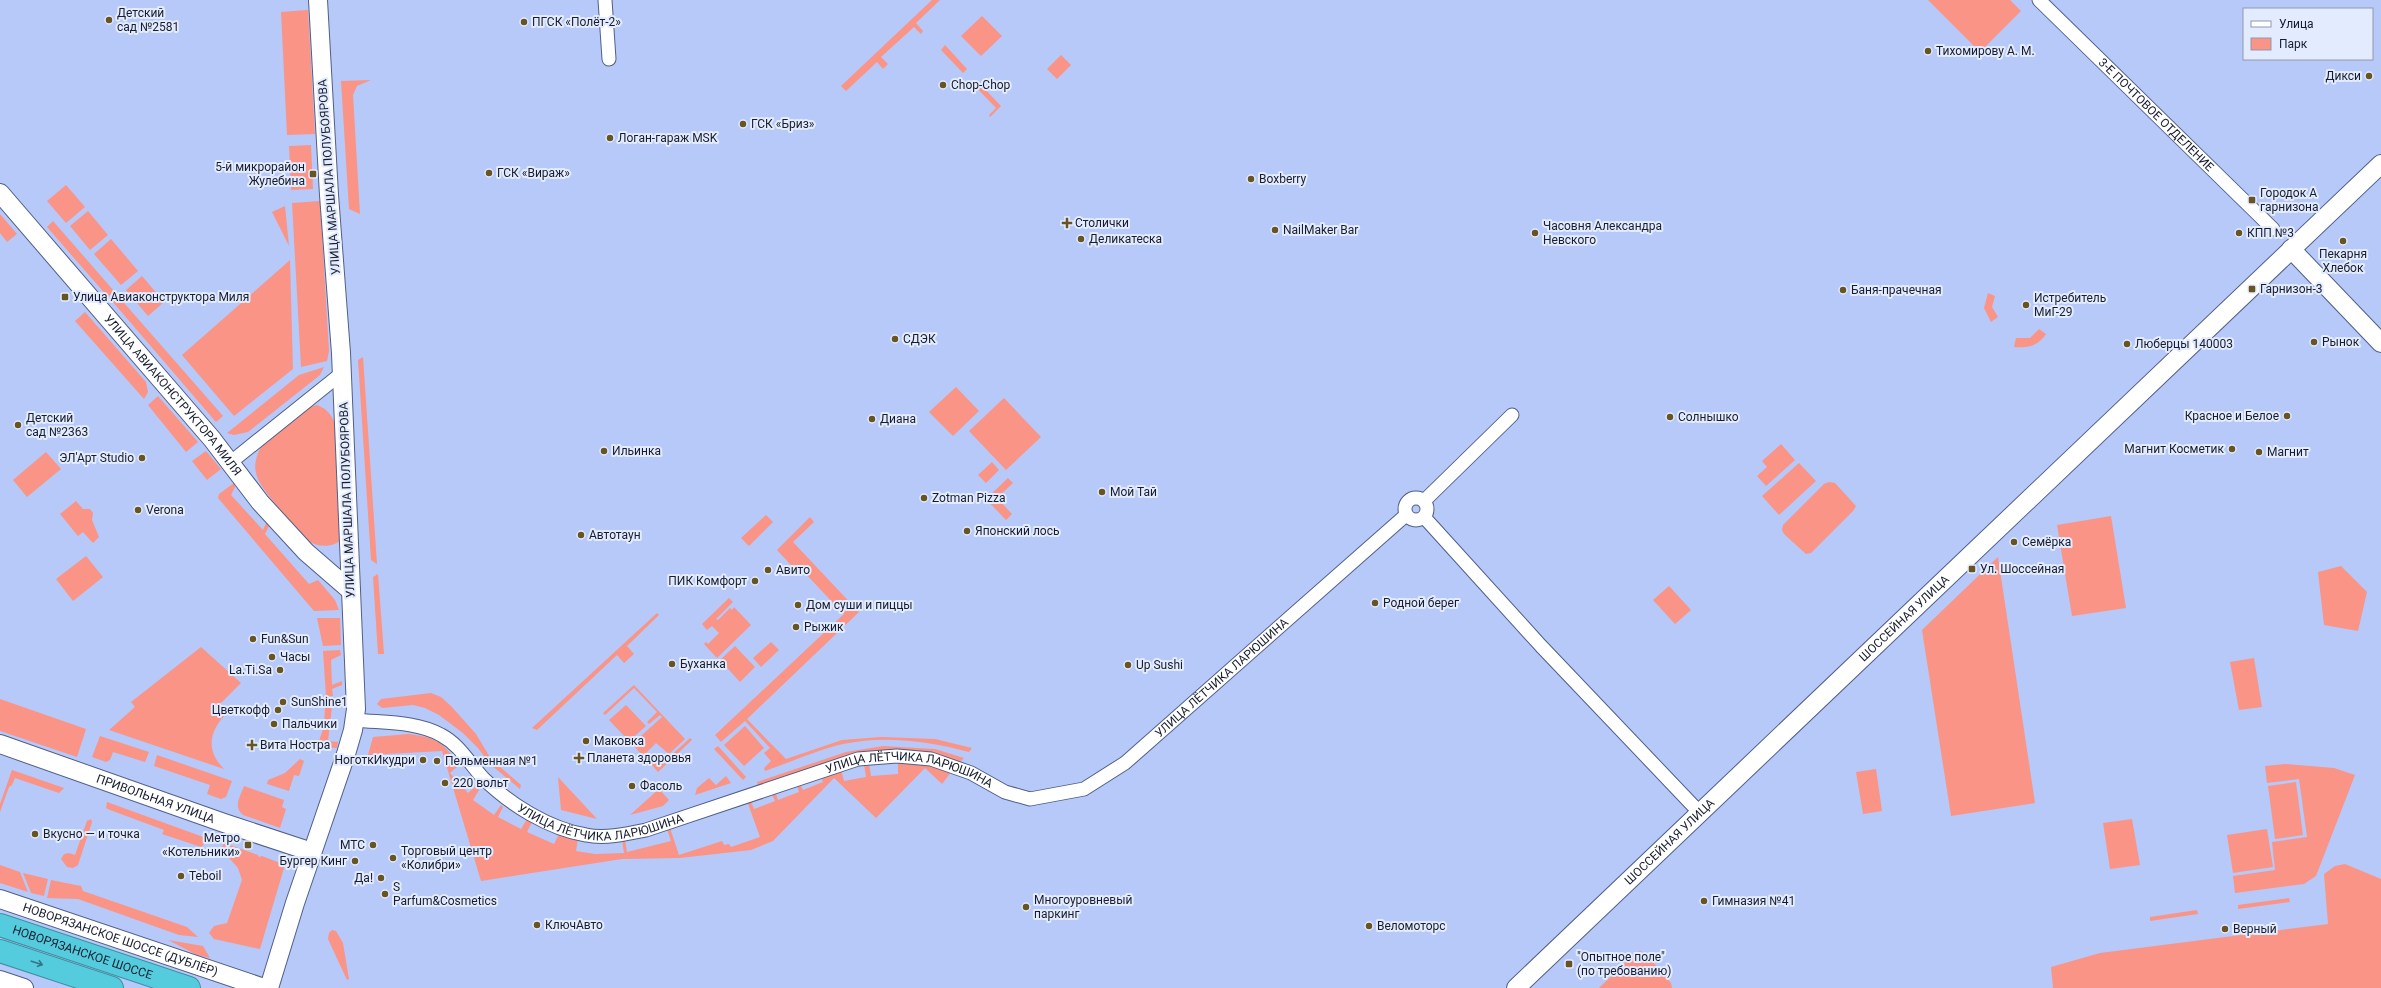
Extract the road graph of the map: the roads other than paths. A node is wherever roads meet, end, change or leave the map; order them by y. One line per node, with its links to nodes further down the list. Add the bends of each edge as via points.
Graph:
1 (318, 0): 10 (street, УЛИЦА МАРШАЛА ПОЛУБОЯРОВА)
2 (604, 0): 4 (street)
3 (2039, 0): 7 (street, 3-Е ПОЧТОВОЕ ОТДЕЛЕНИЕ)
4 (609, 59)
5 (2381, 164): 8 (street, ШОССЕЙНАЯ УЛИЦА)
6 (0, 193): 12 (street, УЛИЦА АВИАКОНСТРУКТОРА МИЛЯ)
7 (2272, 230)
8 (2291, 249): 9 (street); 19 (street, ШОССЕЙНАЯ УЛИЦА)
9 (2381, 343)
10 (342, 373): 12 (street); 16 (street, УЛИЦА МАРШАЛА ПОЛУБОЯРОВА)
11 (1512, 416): 13 (street)
12 (231, 462): 16 (street, УЛИЦА АВИАКОНСТРУКТОРА МИЛЯ, via 260,502 306,552)
13 (1424, 501): 14 (street, УЛИЦА ЛЁТЧИКА ЛАРЮШИНА, via 1416,497 1407,501 1404,509); 15 (street, via 1427,509)
14 (1406, 515): 15 (street, via 1416,520); 17 (street, УЛИЦА ЛЁТЧИКА ЛАРЮШИНА, via 1125,762 1084,788 1047,798 1030,799 1005,792 971,773 931,758 879,756 842,763 646,830 607,836 586,836 530,814 512,802 497,791 454,744 440,735 424,728 402,724)
15 (1424, 517): 19 (street, via 1541,646)
16 (351, 591): 17 (street, УЛИЦА МАРШАЛА ПОЛУБОЯРОВА)
17 (354, 720): 20 (street, УЛИЦА МАРШАЛА ПОЛУБОЯРОВА, via 346,754)
18 (0, 744): 20 (street, ПРИВОЛЬНАЯ УЛИЦА)
19 (1701, 814): 28 (street, ШОССЕЙНАЯ УЛИЦА)
20 (312, 852): 27 (street, УЛИЦА МАРШАЛА ПОЛУБОЯРОВА)
21 (0, 899): 26 (street, НОВОРЯЗАНСКОЕ ШОССЕ (ДУБЛЁР))
22 (0, 925): 25 (highway, НОВОРЯЗАНСКОЕ ШОССЕ)
23 (0, 951): 24 (highway, НОВОРЯЗАНСКОЕ ШОССЕ, one-way to 24)
24 (112, 988)
25 (189, 988)
26 (264, 988)
27 (269, 988)
28 (1516, 988)

